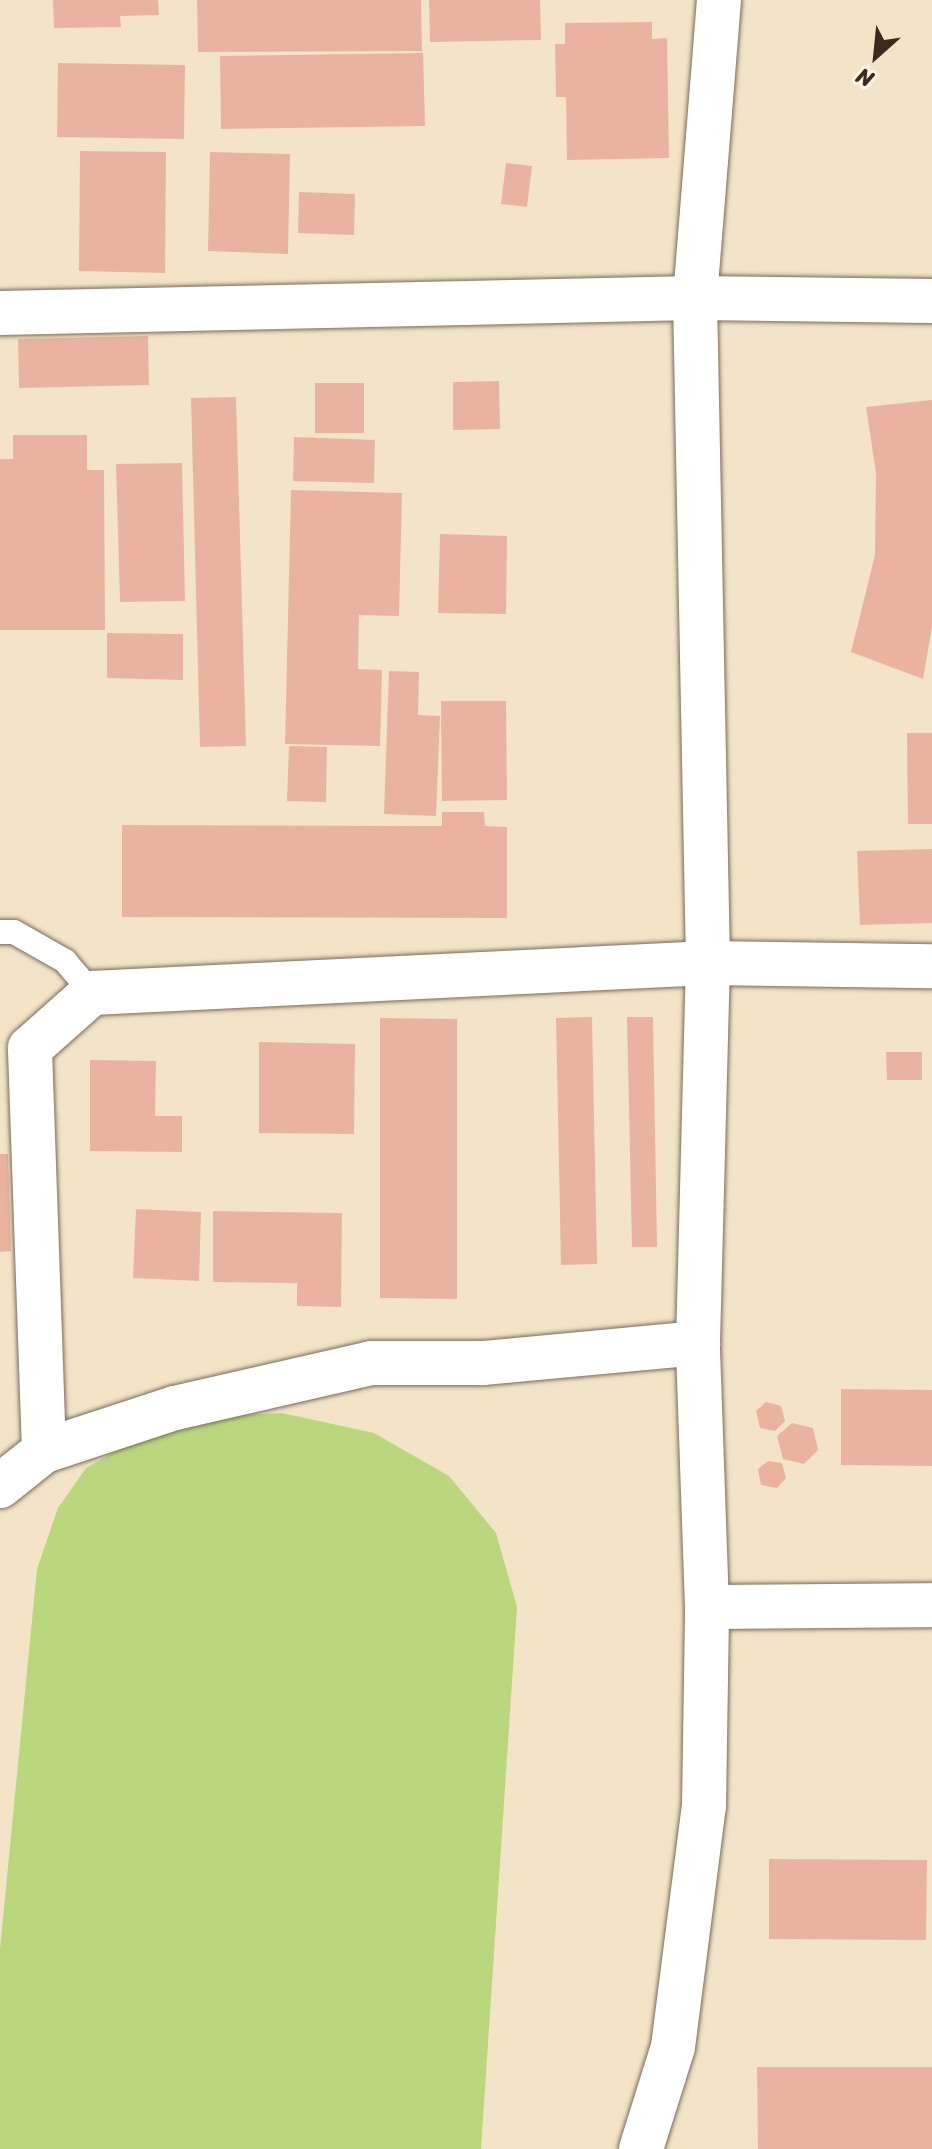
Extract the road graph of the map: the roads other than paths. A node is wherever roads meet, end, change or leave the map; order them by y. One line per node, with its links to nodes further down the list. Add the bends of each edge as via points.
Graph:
1 (719, 0): 2 (street)
2 (695, 298): 3 (street); 4 (street); 6 (street)
3 (932, 301)
4 (0, 313)
5 (0, 932): 8 (lane, via 14,932 65,961)
6 (708, 963): 7 (street); 8 (street); 9 (street)
7 (932, 966)
8 (92, 993): 10 (street, via 30,1048)
9 (698, 1343): 10 (street, via 483,1363 371,1363 175,1408); 13 (street)
10 (44, 1451): 11 (street)
11 (0, 1486)
12 (932, 1605): 13 (street)
13 (707, 1607): 14 (street, via 702,1821 673,2047)
14 (641, 2149)

